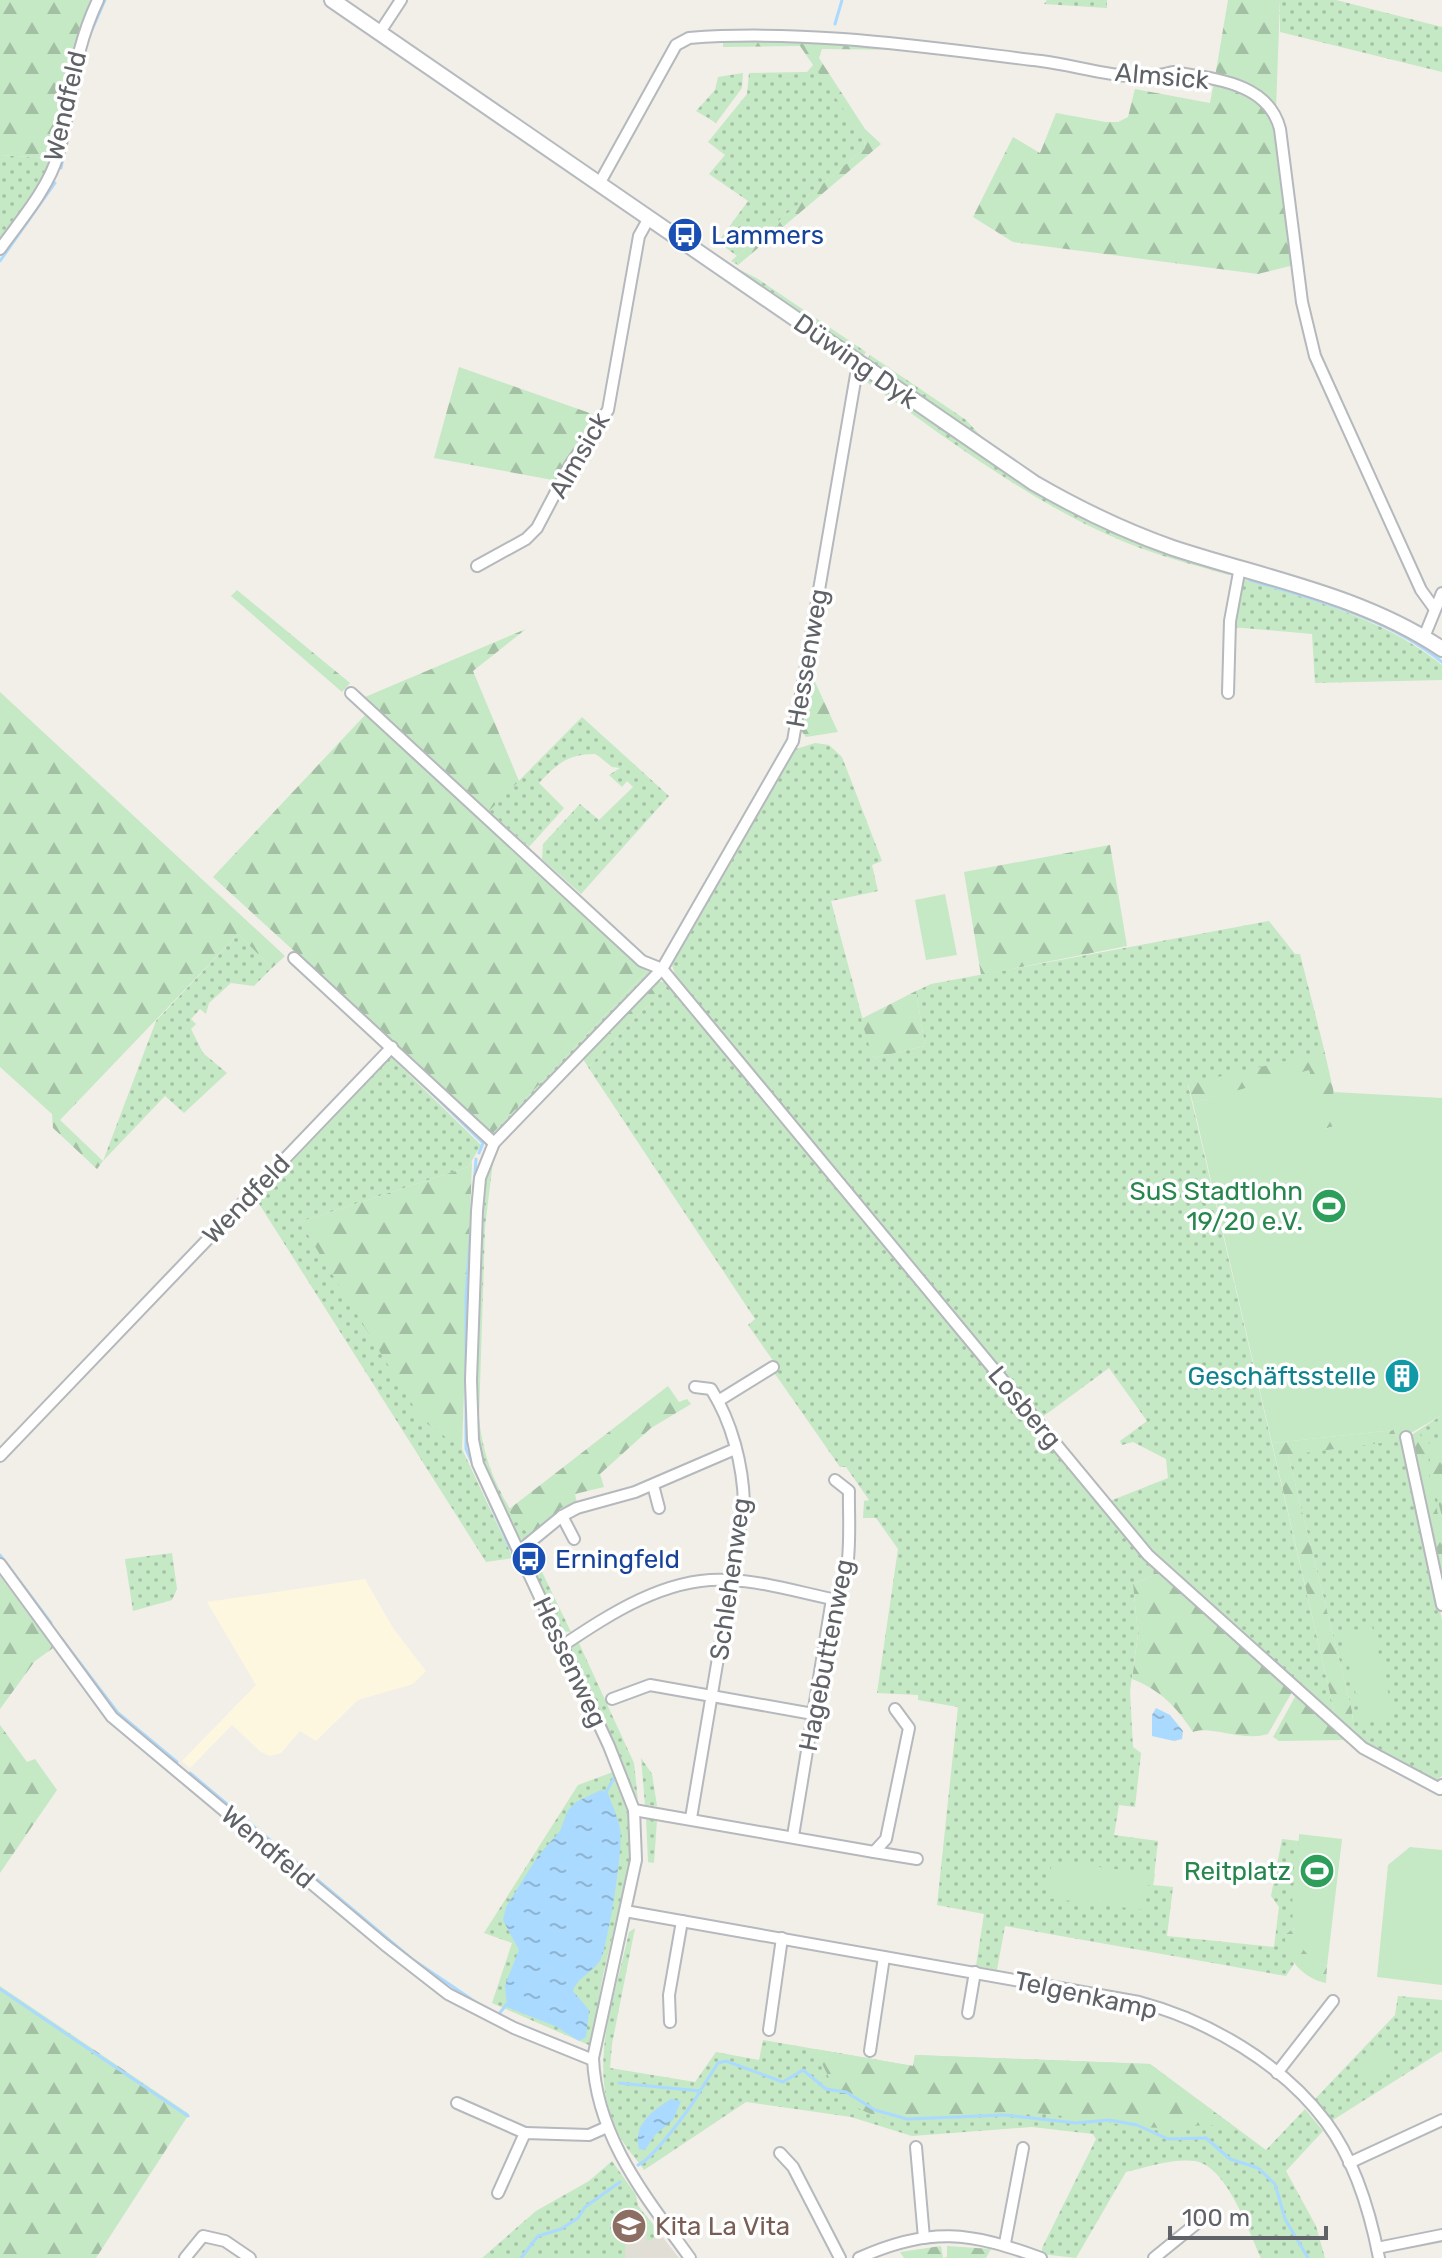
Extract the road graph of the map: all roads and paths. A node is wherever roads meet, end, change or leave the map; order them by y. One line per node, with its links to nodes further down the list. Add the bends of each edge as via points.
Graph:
1 (98, 0): 7 (street, Wendfeld, via 79,43 57,157)
2 (332, 0): 4 (street, Düwing Dyk)
3 (401, 0): 4 (street)
4 (380, 32): 5 (street, Düwing Dyk)
5 (599, 184): 6 (street, Düwing Dyk); 12 (street, Almsick, via 676,45 689,38 836,38 1045,61 1129,76 1173,72 1252,91 1277,115 1302,302 1315,356 1421,590)
6 (649, 218): 8 (street, Düwing Dyk); 9 (street, Almsick, via 639,236 608,410 570,465 537,528)
7 (0, 249)
8 (862, 365): 10 (street, Düwing Dyk, via 999,461 1081,510 1152,540); 18 (street, Hessenweg, via 856,375 793,741)
9 (477, 566)
10 (1240, 567): 13 (street, Düwing Dyk, via 1346,602); 16 (street, via 1230,621)
11 (1442, 593): 12 (street)
12 (1434, 608): 13 (street)
13 (1424, 637): 14 (street, Düwing Dyk)
14 (1442, 649)
15 (351, 693): 18 (street, via 642,961)
16 (1228, 693)
17 (294, 958): 19 (street)
18 (662, 969): 20 (street, Hessenweg); 42 (street, Losberg, via 1148,1555 1363,1748)
19 (392, 1047): 20 (street); 26 (street, Wendfeld)
20 (494, 1143): 32 (street, Hessenweg, via 480,1178 478,1200 472,1430 478,1464)
21 (773, 1367): 23 (street)
22 (695, 1387): 23 (street, via 711,1389)
23 (718, 1401): 25 (street, Schlehenweg)
24 (1406, 1437): 36 (street)
25 (735, 1449): 28 (street); 34 (street, Schlehenweg, via 744,1504)
26 (0, 1456)
27 (835, 1480): 35 (street, Hagebuttenweg, via 849,1491 846,1581)
28 (653, 1485): 29 (street); 30 (street)
29 (659, 1508)
30 (562, 1516): 31 (street); 32 (street)
31 (574, 1539)
32 (518, 1552): 37 (street, Hessenweg)
33 (0, 1564): 58 (street, Wendfeld, via 112,1717 448,1994)
34 (733, 1580): 35 (street); 37 (street, via 682,1586 636,1602); 38 (street, Schlehenweg)
35 (832, 1599): 41 (street, Hagebuttenweg)
36 (1442, 1605)
37 (562, 1646): 43 (street, Hessenweg)
38 (712, 1696): 39 (street, Schlehenweg, via 645,1685); 41 (street, Schlehenweg); 44 (street, Schlehenweg)
39 (612, 1699)
40 (895, 1709): 46 (street, via 909,1728)
41 (813, 1714): 45 (street, Hagebuttenweg)
42 (1441, 1788)
43 (634, 1810): 44 (street); 48 (street, Hessenweg, via 636,1860)
44 (691, 1818): 45 (street)
45 (793, 1836): 46 (street)
46 (878, 1849): 47 (street)
47 (917, 1859)
48 (625, 1911): 49 (street, Telgenkamp); 58 (street, Hessenweg)
49 (682, 1921): 50 (street, Telgenkamp); 55 (street, via 669,1995)
50 (782, 1938): 51 (street, Telgenkamp); 56 (street)
51 (884, 1957): 52 (street, Telgenkamp); 57 (street)
52 (975, 1972): 54 (street); 59 (street, Telgenkamp, via 1150,2005 1218,2033)
53 (1333, 2001): 59 (street)
54 (968, 2013)
55 (670, 2022)
56 (769, 2030)
57 (870, 2051)
58 (593, 2060): 62 (street, Hessenweg)
59 (1277, 2073): 67 (street, Telgenkamp, via 1324,2119)
60 (457, 2103): 63 (street)
61 (1442, 2120): 67 (street)
62 (607, 2127): 63 (street, via 589,2135); 76 (street, Hessenweg, via 619,2158)
63 (525, 2133): 68 (street)
64 (916, 2147): 71 (street)
65 (1023, 2148): 72 (street)
66 (780, 2153): 77 (street, via 793,2167)
67 (1349, 2163): 73 (street, Telgenkamp)
68 (498, 2193)
69 (1197, 2223): 80 (street)
70 (1442, 2235): 73 (street, Telgenkamp)
71 (924, 2238): 72 (street); 78 (street)
72 (1005, 2243): 79 (street)
73 (1378, 2253)
74 (185, 2258): 75 (street, via 203,2236 225,2241)
75 (250, 2258)
76 (690, 2258)
77 (840, 2258)
78 (859, 2258)
79 (1041, 2258)
80 (1154, 2258)

